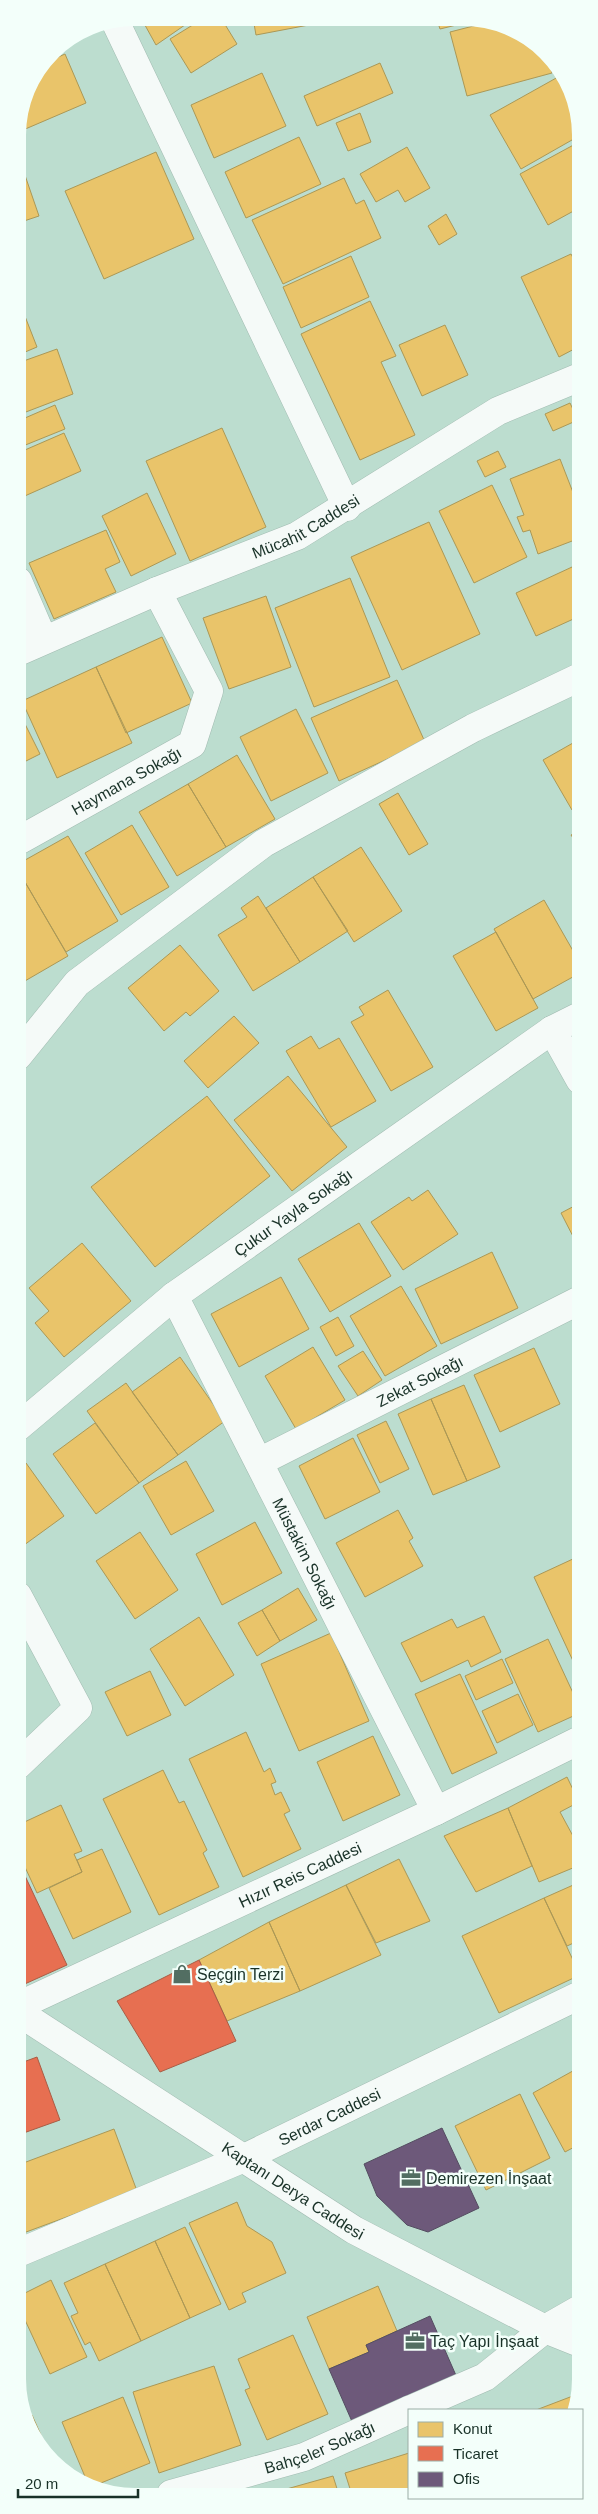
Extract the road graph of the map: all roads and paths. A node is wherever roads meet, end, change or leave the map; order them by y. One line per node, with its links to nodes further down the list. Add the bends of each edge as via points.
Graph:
1 (119, 27): 3 (street)
2 (572, 380): 3 (street, Mücahit Caddesi, via 498,412)
3 (347, 507): 4 (street, Mücahit Caddesi, via 297,536)
4 (157, 591): 6 (street, Mücahit Caddesi); 9 (street, Haymana Sokağı, via 209,691 192,744)
5 (26, 600): 6 (street)
6 (43, 639): 7 (street, Mücahit Caddesi)
7 (26, 648)
8 (572, 681): 12 (street, via 473,728 264,843 77,983)
9 (26, 837)
10 (572, 1020): 11 (street, Çukur Yayla Sokağı)
11 (552, 1030): 13 (street); 14 (street, Çukur Yayla Sokağı)
12 (26, 1046)
13 (572, 1066)
14 (174, 1296): 16 (street, Çukur Yayla Sokağı); 17 (street, Müstakim Sokağı)
15 (572, 1304): 17 (street, Zekat Sokağı)
16 (26, 1420)
17 (259, 1462): 21 (street, Müstakim Sokağı)
18 (26, 1611): 20 (street, via 78,1708)
19 (572, 1744): 21 (street, Hızır Reis Caddesi)
20 (26, 1757)
21 (436, 1811): 23 (street, Hızır Reis Caddesi)
22 (572, 1999): 25 (street, Serdar Caddesi)
23 (26, 2002)
24 (26, 2017): 25 (street, Kaptanı Derya Caddesi)
25 (242, 2159): 26 (street, Serdar Caddesi); 28 (street, Kaptanı Derya Caddesi, via 354,2230)
26 (26, 2250)
27 (572, 2314): 28 (street, Bahçeler Sokağı)
28 (545, 2329): 29 (street, Kaptanı Derya Caddesi); 30 (street, Bahçeler Sokağı, via 485,2377)
29 (572, 2341)
30 (411, 2409)
31 (408, 2410): 32 (street, Bahçeler Sokağı, via 304,2457)
32 (193, 2488)

